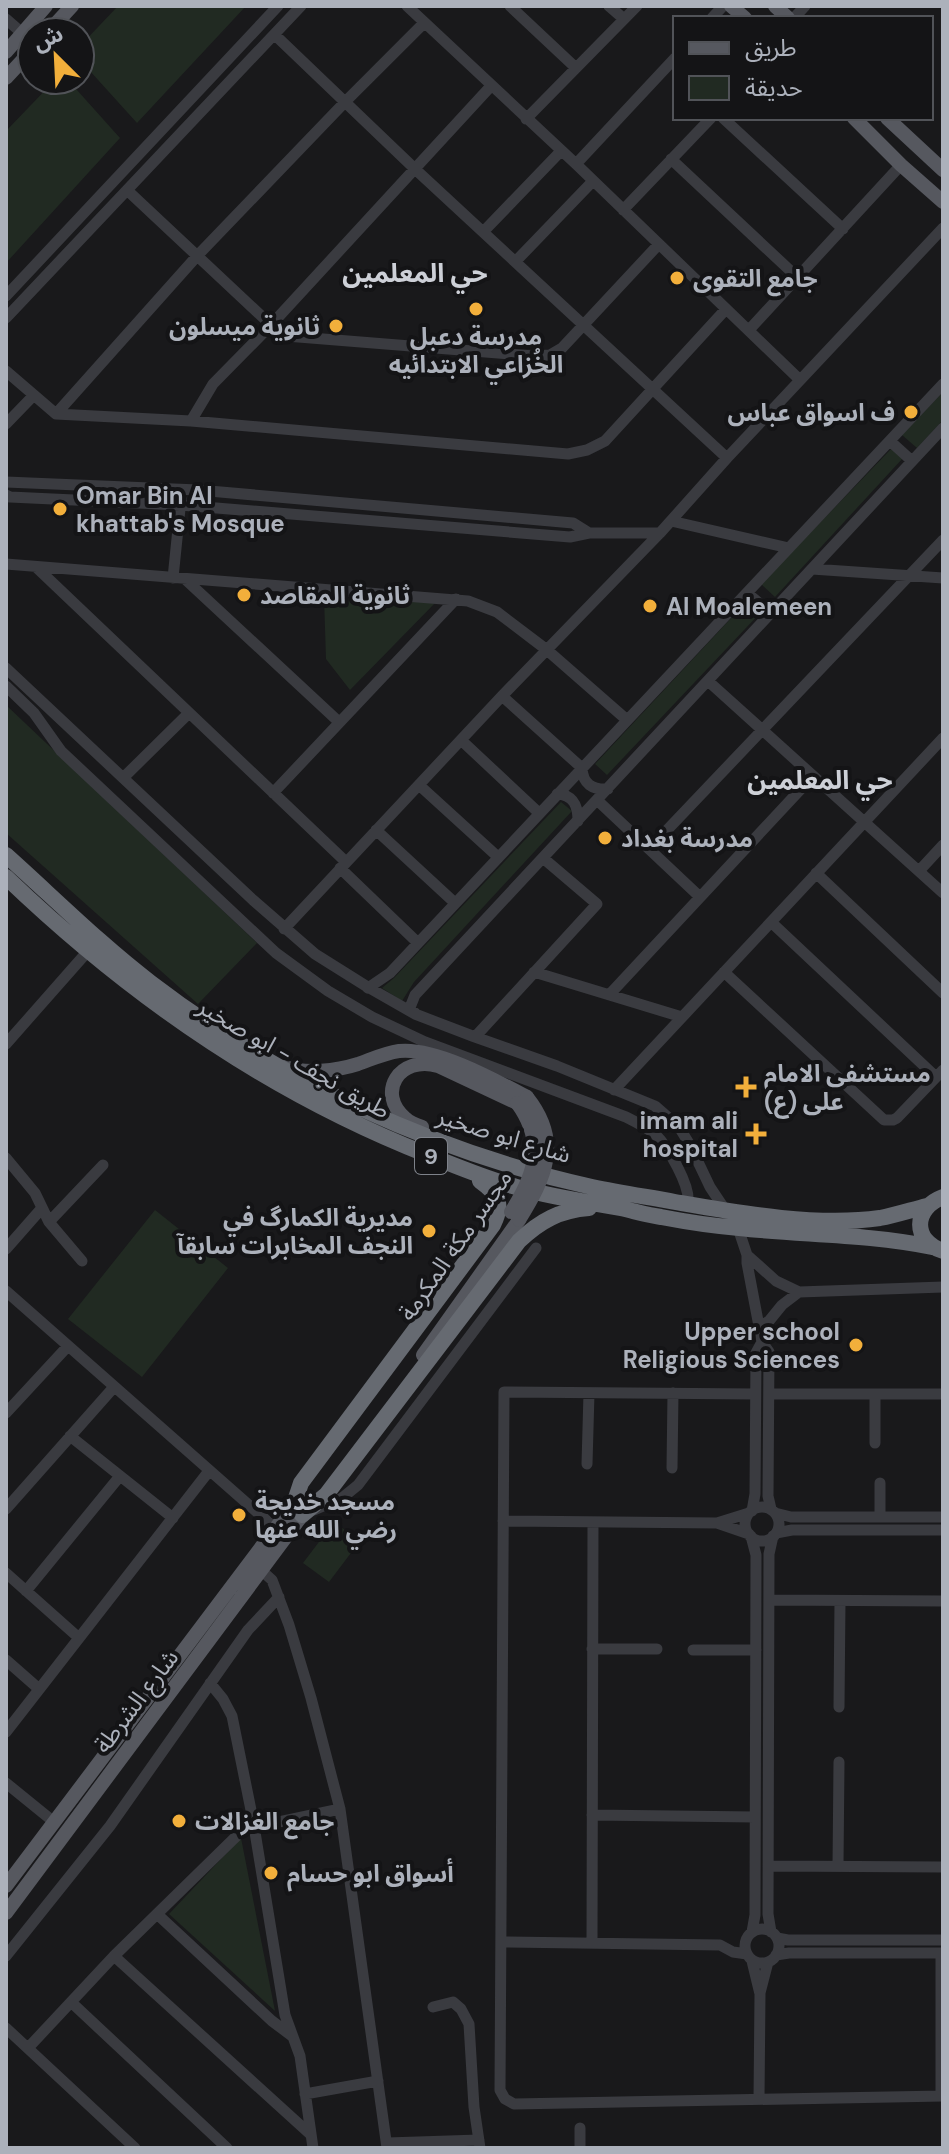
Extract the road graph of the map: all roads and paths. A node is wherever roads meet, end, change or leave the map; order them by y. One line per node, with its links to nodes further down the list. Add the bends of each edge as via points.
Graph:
1 (278, 6): 12 (street)
2 (301, 6): 9 (street)
3 (407, 6): 8 (street)
4 (510, 6): 11 (street)
5 (609, 6): 7 (street)
6 (637, 6): 7 (street)
7 (624, 19): 11 (street)
8 (424, 23): 13 (street); 15 (street)
9 (275, 35): 14 (street); 15 (street)
10 (673, 60): 25 (street)
11 (576, 68): 17 (street)
12 (206, 84): 14 (street, via 206,93); 16 (street)
13 (491, 86): 17 (street); 27 (street)
14 (218, 96): 22 (street)
15 (345, 102): 27 (street); 37 (street)
16 (178, 113): 22 (street, via 189,113); 40 (street)
17 (526, 119): 23 (street)
18 (709, 120): 24 (street)
19 (725, 120): 34 (street)
20 (856, 120): 26 (main road)
21 (889, 120): 28 (main road)
22 (192, 124): 30 (street)
23 (561, 151): 25 (street); 35 (street)
24 (671, 159): 32 (street); 39 (street)
25 (576, 164): 29 (street)
26 (901, 165): 31 (main road); 34 (street)
27 (415, 169): 35 (street); 43 (street)
28 (943, 170)
29 (593, 181): 32 (street); 38 (street)
30 (128, 191): 37 (street); 42 (street)
31 (943, 202)
32 (623, 210): 36 (street)
33 (943, 228): 47 (street)
34 (843, 229): 39 (street)
35 (484, 231): 38 (street)
36 (659, 244): 41 (street); 44 (street)
37 (197, 256): 43 (street); 51 (street)
38 (516, 261): 44 (street)
39 (797, 277): 45 (street)
40 (6, 296)
41 (726, 309): 45 (street); 49 (street)
42 (6, 318)
43 (271, 325): 44 (street, via 286,336 534,356 562,348); 52 (street, via 213,384)
44 (585, 325): 49 (street)
45 (749, 330): 47 (street)
46 (6, 371): 50 (street)
47 (800, 380): 56 (street)
48 (943, 384): 55 (street)
49 (653, 390): 52 (street, via 605,441 568,454); 56 (street)
50 (34, 395): 51 (street); 53 (street)
51 (56, 414): 52 (street)
52 (191, 421)
53 (6, 424)
54 (943, 428): 57 (street)
55 (890, 441): 57 (street); 68 (street)
56 (727, 458): 64 (street)
57 (912, 461): 71 (street)
58 (6, 482): 59 (street)
59 (182, 489): 61 (street); 62 (street)
60 (6, 495): 62 (street)
61 (373, 504): 63 (street); 65 (street, via 573,523)
62 (180, 505): 63 (street); 73 (street)
63 (371, 520): 65 (street, via 570,537)
64 (671, 521): 66 (street); 68 (street)
65 (589, 533): 66 (street)
66 (660, 533): 78 (street)
67 (943, 540): 72 (street)
68 (789, 548): 75 (street)
69 (6, 564): 70 (street)
70 (35, 567): 73 (street); 85 (street)
71 (812, 569): 72 (street); 77 (street)
72 (909, 576): 74 (street); 88 (street)
73 (179, 578): 76 (street); 87 (street)
74 (943, 578)
75 (747, 593): 77 (street); 86 (street)
76 (456, 599): 78 (street, via 497,612); 87 (street)
77 (771, 613): 80 (street)
78 (547, 650): 82 (street); 86 (street)
79 (6, 668): 83 (street)
80 (708, 681): 88 (street); 95 (street)
81 (6, 686): 84 (street)
82 (502, 696): 90 (street); 91 (street)
83 (43, 703): 84 (street); 93 (street)
84 (34, 713): 123 (street, via 61,751)
85 (189, 713): 93 (street); 96 (street)
86 (627, 720): 91 (street)
87 (339, 722): 96 (street)
88 (762, 730): 92 (street); 104 (street)
89 (943, 738): 101 (street)
90 (461, 740): 94 (street); 99 (street)
91 (582, 768): 95 (street, via 589,786); 97 (street)
92 (813, 776): 101 (street); 113 (street)
93 (123, 778): 118 (street)
94 (419, 785): 102 (street); 106 (street)
95 (608, 789): 98 (street)
96 (273, 793): 108 (street)
97 (557, 794): 99 (street); 100 (street, via 574,801)
98 (597, 800): 100 (street); 104 (street)
99 (539, 813): 106 (street)
100 (578, 821): 107 (street)
101 (864, 822): 109 (street); 110 (street)
102 (376, 830): 108 (street); 115 (street)
103 (943, 845): 109 (street)
104 (649, 849): 113 (street)
105 (6, 855): 114 (highway, طريق نجف - ابو صخير / 9)
106 (498, 857): 115 (street)
107 (543, 858): 124 (street, via 597,904); 130 (street, via 415,995 409,1010)
108 (343, 865): 118 (street); 120 (street)
109 (919, 871): 112 (street)
110 (816, 873): 117 (street); 127 (street)
111 (6, 877): 116 (highway, طريق نجف - ابو صخير / 9)
112 (943, 893)
113 (700, 897): 128 (street)
114 (60, 903): 116 (highway); 119 (highway, طريق نجف - ابو صخير / 9)
115 (455, 903): 120 (street)
116 (47, 916): 119 (highway, طريق نجف - ابو صخير / 9)
117 (771, 922): 125 (street); 135 (street)
118 (284, 929): 122 (street)
119 (79, 933): 121 (highway, طريق نجف - ابو صخير / 9); 129 (highway, طريق نجف - ابو صخير / 9)
120 (418, 943): 126 (street, via 383,979)
121 (88, 951): 133 (street); 140 (highway, طريق نجف - ابو صخير / 9, via 239,1059 332,1112)
122 (315, 954): 123 (street); 126 (street)
123 (301, 972): 143 (street, via 398,1030 644,1126 668,1151 688,1190)
124 (534, 972): 128 (street); 132 (street)
125 (724, 972): 131 (street); 135 (street, via 884,1120 897,1118)
126 (366, 986): 130 (street)
127 (943, 993)
128 (609, 995): 131 (street)
129 (190, 1012): 134 (highway, شارع ابو صخير / 9)
130 (415, 1014): 132 (street)
131 (682, 1017): 136 (street)
132 (475, 1037): 136 (street)
133 (6, 1044)
134 (276, 1065): 137 (main road, via 333,1069 415,1051 458,1064); 138 (highway, شارع ابو صخير / 9, via 381,1119)
135 (940, 1073)
136 (614, 1090): 146 (street, via 655,1106 672,1119)
137 (522, 1100): 138 (main road, مجسر مكة المكرمة, via 426,1063 398,1075 392,1095 405,1118); 159 (main road, مجسر مكة المكرمة, bridge, via 535,1158 515,1216)
138 (476, 1153): 143 (highway, شارع ابو صخير / 9, via 593,1187)
139 (6, 1158): 144 (street)
140 (447, 1163): 145 (highway, طريق نجف - ابو صخير / 9, via 549,1196); 177 (highway, via 495,1193 498,1214 301,1483)
141 (103, 1165): 147 (street)
142 (937, 1199): 146 (highway, 9, via 880,1218 848,1220); 151 (highway, 9, via 921,1217 921,1229)
143 (688, 1204): 146 (highway, شارع ابو صخير / 9)
144 (42, 1208): 147 (street); 150 (street)
145 (620, 1208): 148 (highway, طريق نجف - ابو صخير / 9); 177 (highway, via 560,1213 529,1231 326,1495)
146 (726, 1211)
147 (49, 1222): 153 (street)
148 (738, 1228): 151 (highway, طريق نجف - ابو صخير / 9, via 879,1238); 152 (street)
149 (536, 1248): 177 (street, via 358,1485 342,1498)
150 (6, 1249)
151 (938, 1249)
152 (747, 1255): 156 (street, via 776,1281); 157 (street)
153 (82, 1261)
154 (943, 1287): 156 (street)
155 (6, 1291): 160 (street)
156 (799, 1292): 157 (street)
157 (759, 1327): 158 (street)
158 (762, 1342): 164 (street, via 756,1353); 165 (street, via 769,1352)
159 (422, 1344): 177 (main road, شارع الشرطة)
160 (68, 1346): 161 (street); 168 (street)
161 (114, 1387): 169 (street); 173 (street)
162 (589, 1393): 163 (street); 171 (street); 183 (street, via 504,1392)
163 (673, 1393): 164 (street); 172 (street)
164 (755, 1394): 179 (street)
165 (769, 1394): 166 (street); 178 (street, via 768,1496)
166 (875, 1394): 167 (street); 170 (street)
167 (943, 1394)
168 (6, 1413)
169 (70, 1436): 174 (street); 176 (street)
170 (875, 1443)
171 (587, 1464)
172 (672, 1468)
173 (209, 1471): 182 (street); 186 (street)
174 (120, 1476): 182 (street); 192 (street)
175 (880, 1483): 180 (street)
176 (6, 1509)
177 (298, 1509): 186 (main road, شارع الشرطة); 190 (main road, شارع الشرطة)
178 (773, 1511): 179 (street, via 763,1507); 180 (street, via 791,1517); 189 (street, via 779,1521)
179 (751, 1512): 185 (street); 188 (street, via 746,1521)
180 (880, 1517): 181 (street)
181 (943, 1517)
182 (173, 1518): 197 (street)
183 (503, 1521): 184 (street); 224 (street)
184 (593, 1522): 185 (street); 198 (street)
185 (717, 1523): 188 (street)
186 (275, 1528): 204 (main road, شارع الشرطة)
187 (943, 1530): 189 (street, via 792,1530)
188 (750, 1535): 189 (street, via 762,1540); 201 (street, via 755,1550)
189 (774, 1535): 194 (street)
190 (261, 1570): 193 (street); 204 (main road, شارع الشرطة)
191 (6, 1573): 192 (street)
192 (26, 1591): 197 (street)
193 (279, 1597): 203 (street); 211 (street)
194 (769, 1600): 195 (street); 216 (street)
195 (840, 1601): 196 (street); 207 (street)
196 (943, 1601)
197 (79, 1638): 205 (street)
198 (592, 1649): 199 (street); 212 (street)
199 (657, 1649)
200 (693, 1650): 201 (street)
201 (756, 1650): 213 (street)
202 (6, 1660): 205 (street)
203 (210, 1683): 215 (street, via 232,1716); 228 (street, via 110,1826)
204 (165, 1686): 206 (main road, شارع الشرطة)
205 (39, 1689): 208 (street)
206 (150, 1705): 214 (main road, شارع الشرطة); 220 (main road, شارع الشرطة)
207 (839, 1707)
208 (6, 1732)
209 (839, 1762): 217 (street)
210 (6, 1783): 214 (street)
211 (340, 1809): 215 (street); 238 (street)
212 (592, 1815): 213 (street); 225 (street)
213 (755, 1817): 222 (street, via 755,1915)
214 (54, 1822): 219 (main road, شارع الشرطة)
215 (253, 1823): 221 (street); 236 (street)
216 (768, 1866): 217 (street); 223 (street, via 768,1914)
217 (838, 1866): 218 (street)
218 (943, 1867)
219 (6, 1886)
220 (6, 1913)
221 (157, 1914): 229 (street); 236 (street)
222 (750, 1934): 223 (street, via 761,1929); 226 (street); 230 (street, via 745,1942)
223 (774, 1935): 227 (street); 231 (street, via 779,1950)
224 (501, 1942): 225 (street); 241 (street, via 499,2085 509,2102)
225 (592, 1943): 226 (street)
226 (720, 1945): 230 (street)
227 (942, 1948): 231 (street, via 789,1953); 240 (street)
228 (6, 1956)
229 (114, 1956): 233 (street); 243 (street)
230 (749, 1958): 231 (street, via 760,1963); 232 (street)
231 (772, 1959): 232 (street)
232 (760, 1994): 241 (street)
233 (71, 2002): 237 (street); 247 (street)
234 (433, 2007): 244 (street, via 453,2002 469,2024)
235 (6, 2028): 237 (street)
236 (292, 2036): 239 (street)
237 (28, 2048): 246 (street)
238 (378, 2081): 239 (street); 245 (street)
239 (305, 2094): 243 (street)
240 (942, 2096): 241 (street)
241 (759, 2099)
242 (580, 2128): 249 (street)
243 (310, 2134): 248 (street)
244 (480, 2144): 245 (street)
245 (387, 2145)
246 (135, 2148)
247 (227, 2148)
248 (313, 2148)
249 (580, 2148)

